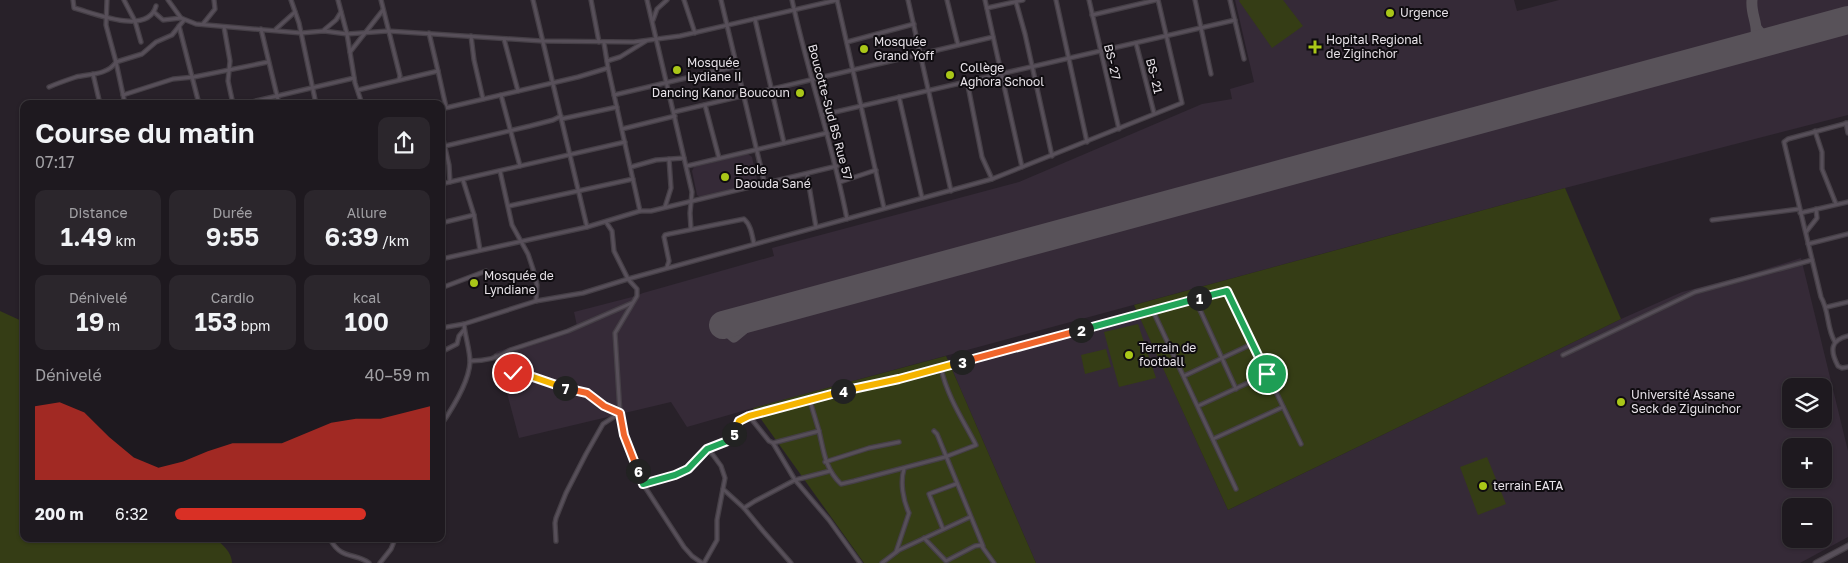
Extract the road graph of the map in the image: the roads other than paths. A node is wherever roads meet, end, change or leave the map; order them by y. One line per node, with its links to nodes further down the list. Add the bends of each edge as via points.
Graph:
1 (73, 0): 37 (street, via 74,8)
2 (107, 0): 37 (street)
3 (124, 0): 42 (street)
4 (168, 0): 38 (street)
5 (214, 0): 44 (street, via 215,8)
6 (290, 0): 34 (street)
7 (338, 0): 35 (street)
8 (381, 0): 31 (street)
9 (533, 0): 64 (street)
10 (591, 0): 66 (street)
11 (647, 0): 40 (street)
12 (667, 0): 40 (street)
13 (684, 0): 56 (street)
14 (721, 0): 46 (street)
15 (792, 0): 32 (street, Boucotte-Sud BS Rue 57)
16 (837, 0): 32 (street); 67 (street)
17 (908, 0): 43 (street)
18 (947, 0): 69 (street)
19 (985, 0): 30 (street)
20 (1023, 0): 27 (street)
21 (1056, 0): 73 (street)
22 (1089, 0): 36 (street, BS- 27)
23 (1126, 0): 29 (street)
24 (1157, 0): 29 (street); 58 (street)
25 (1195, 0): 48 (street)
26 (1230, 0): 41 (street)
27 (1016, 2): 30 (street); 79 (street)
28 (156, 6): 33 (street)
29 (1128, 6): 36 (street)
30 (987, 8): 60 (street)
31 (383, 9): 52 (street); 53 (street)
32 (794, 10): 39 (street); 90 (street, Boucotte-Sud BS Rue 57)
33 (154, 12): 38 (street, via 163,20); 42 (street, via 149,18)
34 (295, 12): 50 (street); 54 (street)
35 (341, 12): 51 (street); 57 (street)
36 (1092, 15): 70 (street, BS- 27)
37 (106, 17): 42 (street); 76 (street)
38 (182, 19): 44 (street); 45 (street)
39 (755, 19): 46 (street); 96 (street)
40 (653, 20): 62 (street)
41 (1234, 20): 48 (street); 74 (street)
42 (135, 21): 65 (street)
43 (914, 24): 67 (street); 72 (street)
44 (202, 25): 47 (street)
45 (178, 26): 76 (street, via 172,35 156,42 142,54); 87 (street)
46 (727, 26): 56 (street); 78 (street)
47 (224, 27): 49 (street); 81 (street)
48 (1202, 27): 58 (street); 86 (street)
49 (261, 29): 50 (street); 77 (street)
50 (276, 30): 54 (street)
51 (324, 31): 54 (street); 57 (street)
52 (388, 31): 53 (street); 55 (street); 89 (street)
53 (365, 32): 57 (street); 71 (street)
54 (301, 33): 95 (street)
55 (429, 33): 59 (street); 83 (street)
56 (695, 33): 62 (street)
57 (347, 34): 71 (street)
58 (1167, 35): 68 (street); 121 (street, via 1182,103)
59 (471, 36): 61 (street); 106 (street)
60 (993, 37): 69 (street); 84 (street)
61 (504, 39): 64 (street); 99 (street)
62 (658, 39): 63 (street); 92 (street)
63 (647, 40): 66 (street); 75 (street, via 620,57)
64 (542, 41): 66 (street); 93 (street)
65 (141, 42)
66 (602, 42): 75 (street)
67 (847, 42): 82 (street)
68 (1136, 43): 70 (street); 121 (street, BS- 21)
69 (958, 46): 72 (street)
70 (1100, 51): 73 (street); 126 (street, BS- 27)
71 (349, 53): 88 (street)
72 (921, 55): 82 (street); 97 (street)
73 (1069, 58): 79 (street); 133 (street)
74 (1244, 59)
75 (607, 61): 80 (street)
76 (116, 62): 85 (street, via 110,68); 101 (street)
77 (268, 62): 81 (street); 102 (street)
78 (737, 66): 92 (street); 104 (street)
79 (1032, 66): 84 (street); 139 (street)
80 (608, 68): 93 (street); 103 (street)
81 (229, 70): 87 (street); 110 (street)
82 (853, 70): 90 (street); 118 (street)
83 (438, 71): 89 (street); 115 (street)
84 (1001, 73): 91 (street); 147 (street)
85 (93, 74): 94 (street); 107 (street)
86 (1211, 74)
87 (192, 77): 101 (street, via 174,79); 109 (street)
88 (354, 78): 95 (street); 98 (street)
89 (399, 79): 98 (street)
90 (812, 80): 96 (street); 123 (street, Boucotte-Sud BS Rue 57)
91 (967, 81): 97 (street); 152 (street, via 982,157)
92 (668, 82): 103 (street); 122 (street)
93 (553, 83): 99 (street); 124 (street)
94 (49, 87)
95 (312, 88): 102 (street); 113 (street)
96 (772, 89): 104 (street); 134 (street)
97 (930, 89): 105 (street); 159 (street)
98 (358, 90): 114 (street)
99 (518, 91): 100 (street)
100 (501, 94): 106 (street); 128 (street)
101 (123, 95): 108 (street)
102 (277, 95): 111 (street); 112 (street)
103 (614, 95): 120 (street)
104 (744, 96): 117 (street); 136 (street)
105 (898, 97): 118 (street); 160 (street)
106 (483, 99): 119 (street)
107 (99, 100)
108 (124, 100)
109 (198, 100)
110 (232, 100)
111 (258, 100)
112 (278, 100)
113 (315, 100)
114 (361, 100)
115 (444, 100)
116 (445, 102): 119 (street)
117 (705, 105): 122 (street); 141 (street)
118 (861, 106): 123 (street); 148 (street)
119 (446, 107)
120 (617, 107): 124 (street); 127 (street)
121 (1154, 113): 126 (street)
122 (674, 114): 127 (street); 140 (street)
123 (822, 115): 131 (street, Boucotte-Sud BS Rue 57)
124 (561, 117): 128 (street); 138 (street)
125 (1847, 123): 129 (street); 130 (street)
126 (1119, 128): 133 (street)
127 (622, 129): 132 (street)
128 (511, 131): 135 (street); 143 (street)
129 (1815, 131): 163 (street, via 1822,152 1822,169); 169 (street, via 1784,142)
130 (1848, 132)
131 (826, 133): 134 (street); 145 (street, Boucotte-Sud BS Rue 57)
132 (625, 142): 138 (street); 146 (street)
133 (1088, 142): 139 (street)
134 (784, 143): 136 (street)
135 (445, 146)
136 (756, 149): 141 (street); 157 (street)
137 (445, 152): 154 (street)
138 (570, 154): 143 (street); 158 (street)
139 (1052, 156): 147 (street)
140 (684, 158): 142 (street); 144 (street)
141 (719, 158): 144 (street)
142 (669, 159): 146 (street); 165 (street, via 671,188)
143 (520, 166): 149 (street)
144 (687, 166): 161 (street, via 692,192)
145 (836, 166): 150 (street); 155 (street, Boucotte-Sud BS Rue 57)
146 (631, 167): 151 (street)
147 (1022, 167): 152 (street)
148 (876, 170): 155 (street); 166 (street)
149 (500, 171): 153 (street); 164 (street)
150 (807, 174): 157 (street); 176 (street)
151 (634, 179): 158 (street); 168 (street)
152 (992, 179): 159 (street)
153 (463, 180): 154 (street); 170 (street)
154 (450, 182): 156 (street)
155 (840, 182): 171 (street, Boucotte-Sud BS Rue 57)
156 (445, 183)
157 (765, 185): 161 (street)
158 (579, 190): 164 (street); 175 (street)
159 (951, 191): 160 (street)
160 (922, 199): 166 (street)
161 (690, 202): 165 (street); 177 (street)
162 (1848, 202): 163 (street)
163 (1836, 204): 167 (street)
164 (509, 206): 180 (street, via 512,225)
165 (664, 208): 168 (street)
166 (884, 208): 171 (street)
167 (1816, 210): 169 (street); 178 (street, via 1817,218)
168 (640, 211): 174 (street)
169 (1800, 211): 172 (street); 178 (street)
170 (474, 216): 173 (street); 183 (street)
171 (847, 219): 176 (street)
172 (1712, 220)
173 (445, 222)
174 (606, 222): 175 (street); 188 (street, via 612,231 614,251)
175 (587, 227): 180 (street)
176 (816, 227): 181 (street)
177 (691, 229): 181 (street, via 744,219 748,222); 186 (street, via 665,236)
178 (1805, 233): 182 (street)
179 (1848, 234): 182 (street)
180 (521, 241): 183 (street); 191 (street, via 537,285)
181 (754, 244): 186 (street)
182 (1808, 244): 185 (street)
183 (480, 250): 184 (street)
184 (445, 258)
185 (1812, 260): 194 (street); 203 (street, via 1694,292)
186 (667, 268): 188 (street)
187 (486, 271): 189 (street)
188 (628, 279): 191 (street, via 583,293); 193 (street, via 637,289)
189 (445, 286)
190 (1195, 299): 195 (street); 201 (street, via 1227,291); 205 (street)
191 (536, 301): 196 (street)
192 (1848, 302): 194 (street)
193 (633, 303): 204 (street, via 568,331); 215 (street, via 615,333)
194 (1827, 308): 200 (street, via 1830,334)
195 (1153, 311): 208 (street); 210 (street)
196 (464, 324): 197 (street); 198 (street)
197 (445, 327)
198 (464, 330): 202 (street, via 457,344); 206 (street)
199 (1848, 336): 200 (street)
200 (1835, 342): 207 (street, via 1836,363 1842,368)
201 (1252, 344): 205 (street); 209 (street)
202 (445, 350)
203 (1563, 355)
204 (496, 356): 206 (street); 215 (street, via 505,370 587,393)
205 (1221, 358): 210 (street); 211 (street)
206 (470, 360): 217 (street, via 459,395)
207 (1848, 367)
208 (941, 368): 212 (street); 225 (street, via 950,396 976,445)
209 (1267, 374): 211 (street); 214 (street)
210 (1184, 376): 213 (street)
211 (1236, 389): 213 (street)
212 (810, 401): 216 (street); 218 (street)
213 (1198, 406): 220 (street)
214 (1283, 407): 220 (street); 223 (street)
215 (620, 413): 230 (street, via 624,435); 238 (street, via 603,424 566,493 556,518)
216 (749, 416): 221 (street); 224 (street, via 739,421 730,440)
217 (445, 418)
218 (819, 431): 221 (street); 226 (street)
219 (934, 431): 225 (street)
220 (1213, 439): 233 (street)
221 (773, 442): 229 (street)
222 (899, 442): 226 (street)
223 (1301, 444)
224 (707, 449): 230 (street, via 688,469); 232 (street, via 724,472)
225 (945, 457): 227 (street); 231 (street)
226 (826, 462): 228 (street)
227 (904, 469): 228 (street, via 841,484); 243 (street, via 902,477 909,513)
228 (830, 471): 229 (street)
229 (795, 480): 234 (street); 249 (street)
230 (643, 484): 247 (street, via 684,547)
231 (956, 484): 235 (street); 236 (street, via 929,494)
232 (723, 489): 234 (street); 247 (street, via 717,540)
233 (1236, 489)
234 (744, 508): 248 (street)
235 (970, 517): 236 (street); 241 (street)
236 (943, 529): 237 (street)
237 (924, 538): 241 (street, via 946,561 975,546); 243 (street)
238 (556, 541)
239 (332, 542): 245 (street, via 347,556)
240 (394, 542): 246 (street)
241 (983, 546): 251 (street)
242 (1848, 546): 244 (street)
243 (896, 552): 250 (street)
244 (1821, 562): 252 (street)
245 (369, 563)
246 (380, 563)
247 (703, 563)
248 (791, 563)
249 (860, 563)
250 (882, 563)
251 (994, 563)
252 (1816, 563)

